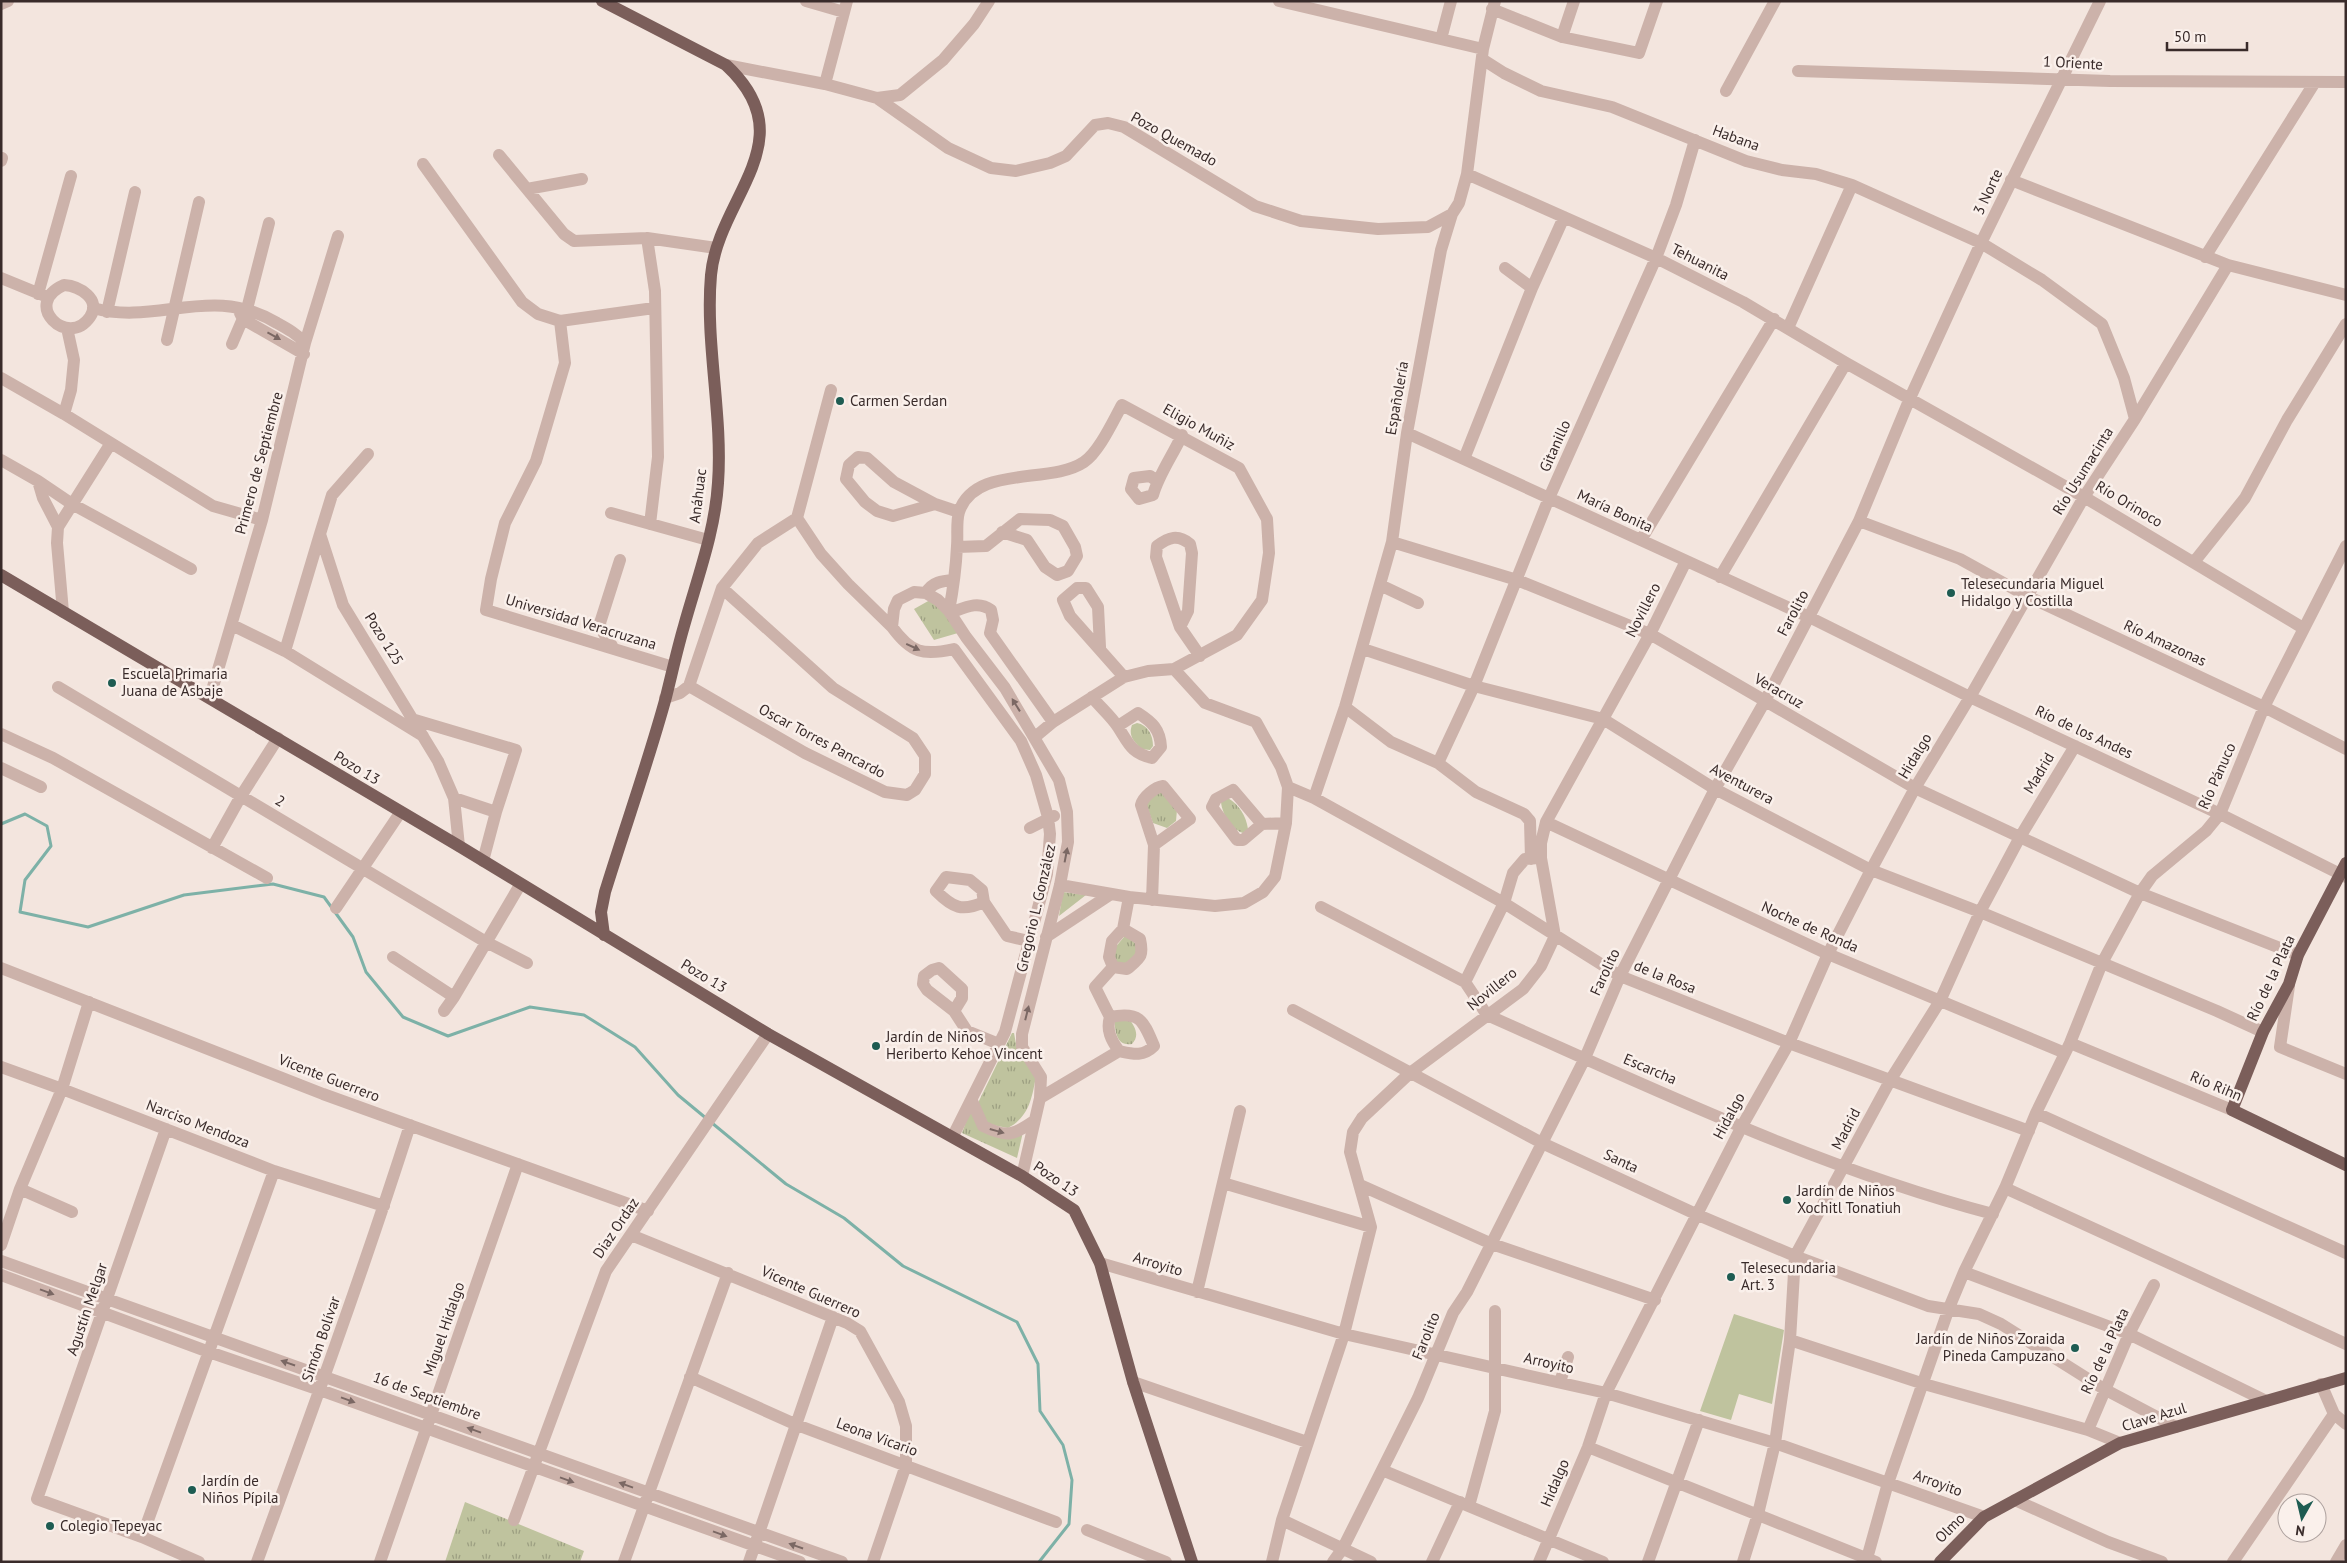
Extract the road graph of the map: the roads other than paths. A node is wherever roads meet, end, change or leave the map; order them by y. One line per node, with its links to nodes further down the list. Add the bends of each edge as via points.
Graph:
1 (8, 1): 11 (street)
2 (602, 1): 18 (main road)
3 (806, 1): 14 (street)
4 (990, 1): 25 (street, via 943,60 900,95)
5 (1279, 1): 13 (street, Habana)
6 (1451, 1): 16 (street)
7 (1574, 1): 15 (street)
8 (1656, 1): 15 (street, via 1639,53)
9 (1775, 1): 24 (street)
10 (2100, 1): 20 (street, 3 Norte)
11 (1, 4)
12 (1494, 5): 15 (street); 17 (street, Españolería)
13 (1309, 6): 16 (street, Habana)
14 (846, 7): 23 (street)
15 (1562, 37)
16 (1441, 39): 17 (street, Habana)
17 (1482, 54): 26 (street, Habana, via 1504,73 1541,90 1612,107); 29 (street, Españolería)
18 (726, 65): 23 (street, Pozo Quemado); 43 (main road, Anáhuac, via 750,93 758,114 759,137 755,164)
19 (1798, 70): 20 (street, 1 Oriente)
20 (2062, 78): 21 (street, 1 Oriente); 32 (street, 3 Norte)
21 (2315, 82): 22 (street, 1 Oriente); 44 (street)
22 (2346, 82)
23 (825, 84): 25 (street, Pozo Quemado)
24 (1726, 91)
25 (877, 98): 37 (street, Pozo Quemado, via 948,148 991,168 1016,172 1050,163 1066,156 1095,125 1108,123 1124,127 1254,206 1301,221 1378,229 1428,227)
26 (1695, 140): 33 (street, Habana, via 1746,161 1816,174); 45 (street, Gitanillo)
27 (499, 155): 34 (street)
28 (423, 164): 58 (street, via 522,302 538,314)
29 (1467, 174): 37 (street, Españolería); 38 (street, Tehuanita)
30 (71, 176): 50 (street)
31 (582, 179): 34 (street)
32 (2010, 180): 42 (street, 3 Norte); 44 (street)
33 (1852, 185): 42 (street, Habana); 61 (street)
34 (527, 190): 41 (street, via 564,234 574,241)
35 (135, 192): 55 (street)
36 (199, 202): 52 (street)
37 (1452, 214): 71 (street, Españolería, via 1441,250)
38 (1564, 217): 45 (street, Tehuanita); 49 (street)
39 (269, 223): 56 (street)
40 (338, 236): 64 (street, Primero de Septiembre)
41 (647, 238): 43 (street); 54 (street)
42 (1982, 243): 68 (street, 3 Norte); 70 (street, Habana, via 2042,280 2102,324 2124,378)
43 (716, 248): 92 (main road, Anáhuac, via 710,301 718,482)
44 (2205, 257): 46 (street)
45 (1656, 258): 57 (street, Tehuanita); 80 (street, Gitanillo)
46 (2228, 264): 51 (street); 70 (street, Río Usumacinta)
47 (1505, 268): 49 (street)
48 (1, 278): 50 (street)
49 (1532, 288): 75 (street)
50 (43, 295): 53 (street, via 64,285 75,286 91,298); 60 (street, via 49,317 57,325)
51 (2346, 295)
52 (175, 307): 55 (street, via 132,314); 56 (street, via 209,304); 62 (street)
53 (93, 308): 55 (street); 60 (street, via 86,322)
54 (654, 308): 58 (street); 88 (street, via 658,457)
55 (107, 312)
56 (242, 312): 63 (street); 64 (street)
57 (1774, 319): 61 (street, Tehuanita); 93 (street)
58 (560, 321): 120 (street, Universidad Veracruzana, via 565,363 536,461 505,523 486,610)
59 (2346, 324): 99 (street, via 2287,420 2245,498)
60 (67, 328): 69 (street, via 74,360 71,390)
61 (1788, 328): 65 (street, Tehuanita)
62 (167, 340)
63 (232, 344)
64 (305, 348): 86 (street, Primero de Septiembre)
65 (1846, 363): 68 (street, Tehuanita); 102 (street)
66 (1, 378): 69 (street)
67 (831, 390): 85 (street)
68 (1910, 398): 79 (street, Río Orinoco); 87 (street, Farolito)
69 (64, 414): 73 (street)
70 (2135, 419): 79 (street, Río Usumacinta)
71 (1407, 433): 75 (street, María Bonita); 94 (street, Españolería)
72 (1182, 435): 78 (street); 83 (street, Eligio Muñiz, via 1122,405 1086,461 1071,469 985,485 972,492); 124 (street, Eligio Muñiz, via 1239,468 1267,519 1269,544 1262,600 1237,635)
73 (111, 443): 81 (street); 86 (street, via 213,506)
74 (368, 454): 91 (street, via 332,495)
75 (1464, 459): 80 (street, María Bonita)
76 (1, 460): 77 (street)
77 (38, 480): 81 (street); 89 (street)
78 (1157, 481)
79 (2084, 497): 99 (street, Río Orinoco); 108 (street, Río Usumacinta)
80 (1549, 498): 93 (street, María Bonita); 104 (street, Gitanillo)
81 (72, 504): 89 (street); 100 (street)
82 (935, 504): 82 (street, via 894,482 868,458 858,457 849,465 846,479 877,511 893,516); 83 (street)
83 (959, 512): 96 (street)
84 (611, 513): 88 (street)
85 (798, 518): 106 (street, via 758,543); 114 (street, via 821,554)
86 (262, 520): 113 (street, Primero de Septiembre)
87 (1859, 520): 108 (street, Río Amazonas, via 1960,559); 112 (street, Farolito)
88 (650, 524): 92 (street)
89 (58, 527): 110 (street)
90 (1002, 532): 90 (street, via 1027,540 1045,567 1057,575 1068,571 1077,556 1076,547 1063,526 1050,520 1020,519); 96 (street, via 986,546)
91 (320, 534): 123 (street); 139 (street, Pozo 125, via 343,605)
92 (708, 540): 125 (main road, Anáhuac)
93 (1641, 540): 98 (street, María Bonita)
94 (1392, 542): 104 (street, Veracruz); 105 (street, Españolería)
95 (2346, 546): 116 (street, Río Pánuco)
96 (957, 547): 103 (street)
97 (620, 560): 120 (street, via 600,623 601,632)
98 (1686, 561): 102 (street, María Bonita); 117 (street, Novillero)
99 (2194, 562): 116 (street, Río Orinoco)
100 (191, 569)
101 (1, 575): 110 (main road, Pozo 13)
102 (1720, 577): 112 (street, María Bonita)
103 (954, 580): 107 (street, via 940,581 929,587); 111 (street)
104 (1517, 580): 117 (street, Veracruz); 129 (street, Gitanillo)
105 (1380, 585): 109 (street); 122 (street, Españolería)
106 (722, 588): 128 (street); 128 (street, Oscar Torres Pancardo, via 833,688 913,738 925,756 925,774 907,796 885,792 805,753)
107 (926, 593): 111 (street, Gregorio L. González); 114 (street, via 914,592 898,600)
108 (2026, 596): 133 (street, Río Usumacinta); 137 (street, Río Amazonas)
109 (1418, 603)
110 (63, 612): 131 (main road, Pozo 13)
111 (949, 612): 118 (street, Gregorio L. González); 140 (street, via 984,605 991,610 990,633)
112 (1809, 617): 133 (street, Río de los Andes); 135 (street, Farolito)
113 (232, 625): 123 (street); 131 (street, Primero de Septiembre)
114 (892, 627): 121 (street, one-way to 121, via 907,646 917,650 936,653)
115 (1180, 627): 115 (street, via 1188,611 1192,552 1190,544 1182,538 1167,538 1157,546 1156,557); 124 (street)
116 (2304, 628): 137 (street, Río Pánuco)
117 (1650, 634): 135 (street, Veracruz); 138 (street, Novillero)
118 (966, 637): 121 (street); 143 (street, Gregorio L. González, one-way to 118, via 1005,688)
119 (1100, 647): 127 (street)
120 (612, 648): 125 (street, Universidad Veracruzana)
121 (954, 649): 161 (street, Gregorio L. González, via 1020,741 1036,776)
122 (1363, 649): 129 (street, Aventurera); 136 (street, Españolería)
123 (284, 651): 145 (street)
124 (1200, 656): 126 (street, Eligio Muñiz)
125 (673, 667): 134 (main road, Anáhuac)
126 (1174, 669): 127 (street, Eligio Muñiz); 151 (street, via 1205,702 1256,722 1281,767)
127 (1124, 677): 132 (street, Eligio Muñiz)
128 (689, 686): 134 (street, via 680,694)
129 (1474, 686): 138 (street, Aventurera); 148 (street, Gitanillo)
130 (58, 687): 154 (street, 2)
131 (210, 697): 144 (main road, Pozo 13)
132 (1092, 697): 140 (street, Eligio Muñiz); 141 (street)
133 (1970, 697): 146 (street, Río de los Andes); 152 (street, Hidalgo)
134 (665, 698): 190 (main road, Anáhuac, via 604,892 601,912)
135 (1765, 701): 152 (street, Veracruz); 153 (street, Farolito)
136 (1345, 707): 148 (street, via 1391,742); 156 (street, Españolería)
137 (2264, 707): 147 (street, Río Amazonas); 160 (street, Río Pánuco)
138 (1603, 719): 153 (street, Aventurera); 163 (street, Novillero)
139 (415, 720): 145 (street, Pozo 125); 157 (street, via 516,750)
140 (1054, 722): 143 (street, Eligio Muñiz)
141 (1118, 726)
142 (1, 734): 169 (street, via 54,758)
143 (1035, 737): 158 (street, Gregorio L. González, via 1059,780)
144 (278, 738): 154 (street); 159 (main road, Pozo 13)
145 (426, 738): 155 (street, Pozo 125)
146 (2075, 746): 160 (street, Río de los Andes); 166 (street, Madrid)
147 (2346, 749)
148 (1438, 763): 170 (street, via 1476,792 1524,814 1530,821)
149 (1, 768): 150 (street)
150 (42, 787)
151 (1288, 787): 156 (street, de la Rosa); 162 (street)
152 (1915, 788): 166 (street, Veracruz); 174 (street, Hidalgo)
153 (1715, 789): 174 (street, Aventurera); 177 (street, Farolito)
154 (241, 796): 169 (street); 173 (street, 2)
155 (454, 798): 157 (street); 168 (street, Pozo 125)
156 (1314, 798): 185 (street, de la Rosa)
157 (496, 812): 171 (street)
158 (1067, 812): 161 (street); 179 (street, Gregorio L. González, one-way to 158, via 1068,842)
159 (400, 813): 168 (main road, Pozo 13); 173 (street)
160 (2220, 814): 175 (street, Río de los Andes); 180 (street, Río Pánuco, via 2206,831 2152,876)
161 (1048, 817): 165 (street); 193 (street, Gregorio L. González, via 1050,856)
162 (1286, 822): 164 (street); 183 (street, via 1275,877 1263,892 1244,903 1214,906)
163 (1546, 822): 170 (street, Novillero); 177 (street, Noche de Ronda)
164 (1262, 824)
165 (1030, 828)
166 (2020, 836): 180 (street, Veracruz); 188 (street, Madrid)
167 (1154, 845): 167 (street, via 1190,819 1163,786 1142,800 1141,805); 183 (street)
168 (459, 846): 171 (main road, Pozo 13)
169 (212, 848): 176 (street)
170 (1536, 858): 185 (street, via 1525,859 1513,874); 191 (street, Novillero)
171 (483, 862): 178 (main road, Pozo 13)
172 (2346, 863): 175 (main road, Río de la Plata)
173 (363, 868): 187 (street); 194 (street, 2)
174 (1871, 870): 188 (street, Aventurera); 195 (street, Hidalgo)
175 (2343, 876): 196 (main road, Río de la Plata)
176 (267, 878)
177 (1669, 881): 195 (street, Noche de Ronda); 202 (street, Farolito)
178 (520, 885): 190 (main road, Pozo 13); 194 (street)
179 (1060, 885): 181 (street); 192 (street, Gregorio L. González)
180 (2140, 893): 196 (street, Veracruz); 199 (street, Río Pánuco)
181 (1110, 894): 182 (street); 192 (street)
182 (1129, 897): 183 (street); 189 (street)
183 (1152, 900)
184 (984, 902): 193 (street, via 1007,936)
185 (1504, 904): 191 (street, de la Rosa); 203 (street)
186 (1321, 907): 203 (street)
187 (336, 908)
188 (1980, 912): 199 (street, Aventurera); 206 (street, Madrid)
189 (1123, 929): 200 (street, via 1112,941 1109,957); 200 (street, via 1140,939 1143,952 1127,969)
190 (604, 935): 215 (main road, Pozo 13)
191 (1555, 936): 202 (street, de la Rosa); 211 (street, Novillero, via 1541,966 1523,988)
192 (1046, 937): 216 (street, Gregorio L. González, one-way to 192)
193 (1029, 941): 213 (street, Gregorio L. González)
194 (486, 942): 198 (street, 2); 205 (street)
195 (1828, 954): 206 (street, Noche de Ronda); 217 (street, Hidalgo)
196 (2298, 954): 204 (main road, Río de la Plata)
197 (393, 957): 205 (street)
198 (527, 963)
199 (2102, 964): 214 (street, Aventurera); 219 (street, Río Pánuco)
200 (1113, 967): 212 (street, via 1096,987)
201 (1, 968): 207 (street, Vicente Guerrero)
202 (1620, 976): 217 (street, de la Rosa); 221 (street, Farolito)
203 (1465, 982): 211 (street)
204 (2289, 984): 214 (main road, Río de la Plata); 224 (street, via 2280,1047)
205 (454, 997): 208 (street)
206 (1940, 1001): 219 (street, Noche de Ronda); 225 (street, Madrid)
207 (89, 1002): 226 (street); 233 (street, Vicente Guerrero)
208 (444, 1010)
209 (1293, 1010): 223 (street, Santa)
210 (954, 1011): 218 (street, via 967,1031)
211 (1487, 1014): 221 (street, Escarcha); 223 (street, Novillero)
212 (1110, 1016): 220 (street, via 1111,1040); 220 (street, via 1127,1014 1138,1018 1154,1046 1148,1052 1135,1055)
213 (1005, 1032): 216 (street); 218 (street, Gregorio L. González)
214 (2263, 1032): 230 (main road, Río de la Plata)
215 (768, 1034): 237 (main road, Pozo 13); 249 (street, Diaz Ordaz)
216 (1022, 1034): 227 (street, via 1022,1047 1042,1077)
217 (1789, 1043): 225 (street, de la Rosa); 234 (street, Hidalgo)
218 (999, 1044): 228 (street, Gregorio L. González)
219 (2068, 1048): 230 (street, Río Rihn); 231 (street, Río Pánuco)
220 (1119, 1051): 227 (street)
221 (1585, 1058): 234 (street, Escarcha); 238 (street, Farolito)
222 (1, 1068): 226 (street, Narciso Mendoza)
223 (1410, 1073): 238 (street, Santa); 245 (street, Novillero, via 1362,1118 1353,1132 1350,1152)
224 (2346, 1074)
225 (1891, 1080): 236 (street, de la Rosa); 240 (street, Madrid)
226 (62, 1089): 235 (street, Narciso Mendoza); 247 (street)
227 (1040, 1098): 232 (street)
228 (972, 1101): 232 (street, one-way to 232, via 983,1126 998,1134 1016,1134); 237 (street, Gregorio L. González)
229 (1240, 1110): 244 (street)
230 (2232, 1110): 241 (main road, Río Rihn)
231 (2036, 1113): 236 (street, Río Pánuco); 257 (street)
232 (1034, 1121): 243 (street)
233 (410, 1125): 239 (street, Vicente Guerrero); 248 (street, Simón Bolívar)
234 (1742, 1126): 240 (street, Escarcha); 252 (street, Hidalgo)
235 (166, 1129): 242 (street, Narciso Mendoza); 266 (street, Agustín Melgar)
236 (2029, 1131): 246 (street, Río Pánuco)
237 (953, 1136): 243 (main road, Pozo 13)
238 (1542, 1143): 252 (street, Santa); 255 (street, Farolito)
239 (518, 1164): 249 (street, Vicente Guerrero); 292 (street, Miguel Hidalgo)
240 (1844, 1166): 251 (street, Escarcha); 258 (street, Madrid)
241 (2346, 1166)
242 (274, 1170): 248 (street, Narciso Mendoza); 274 (street)
243 (1022, 1176): 260 (main road, Pozo 13, via 1074,1210)
244 (1223, 1183): 253 (street); 265 (street)
245 (1360, 1185): 253 (street, Novillero); 255 (street)
246 (2005, 1188): 251 (street, Río Pánuco); 276 (street)
247 (20, 1189): 250 (street); 256 (street)
248 (384, 1206): 281 (street, Simón Bolívar)
249 (648, 1211): 254 (street, Diaz Ordaz)
250 (72, 1212)
251 (1993, 1214): 261 (street, Río Pánuco)
252 (1698, 1215): 258 (street, Santa); 267 (street, Hidalgo)
253 (1371, 1227): 272 (street, Novillero)
254 (631, 1235): 262 (street, Vicente Guerrero); 304 (street, Diaz Ordaz, via 606,1271)
255 (1492, 1244): 267 (street); 278 (street, Farolito, via 1452,1313)
256 (1, 1245)
257 (2346, 1253)
258 (1795, 1256): 268 (street, Santa, via 1928,1306); 275 (street, Madrid)
259 (1, 1261): 266 (street, 16 de Septiembre)
260 (1100, 1264): 265 (street, Arroyito); 284 (main road, Pozo 13)
261 (1964, 1272): 268 (street, Río Pánuco); 273 (street)
262 (728, 1273): 271 (street, Vicente Guerrero); 282 (street)
263 (1, 1275): 270 (street, 16 de Septiembre, one-way to 270)
264 (2154, 1286): 273 (street, Río de la Plata)
265 (1196, 1292): 272 (street, Arroyito)
266 (108, 1298): 270 (street, Agustín Melgar); 274 (street, 16 de Septiembre)
267 (1655, 1300): 290 (street, Hidalgo)
268 (1949, 1308): 286 (street, Río Pánuco); 288 (street, Santa, via 1979,1314 2001,1324)
269 (1495, 1311): 280 (street)
270 (103, 1313): 277 (street, 16 de Septiembre); 321 (street, Agustín Melgar, via 37,1499)
271 (833, 1317): 296 (street); 305 (street, Vicente Guerrero, via 860,1331 899,1402 906,1426)
272 (1344, 1334): 278 (street, Arroyito); 300 (street, Novillero)
273 (2129, 1334): 288 (street, Río de la Plata); 291 (street)
274 (214, 1338): 277 (street); 281 (street, 16 de Septiembre, one-way to 274)
275 (1790, 1340): 286 (street); 301 (street, Madrid)
276 (2346, 1344)
277 (209, 1352): 289 (street, 16 de Septiembre); 321 (street)
278 (1436, 1356): 280 (street, Arroyito); 307 (street, Farolito)
279 (1568, 1356): 285 (street)
280 (1496, 1368): 285 (street, Arroyito); 312 (street, via 1494,1411)
281 (325, 1376): 289 (street, Simón Bolívar); 292 (street, 16 de Septiembre)
282 (690, 1377): 296 (street, Leona Vicario); 310 (street)
283 (2346, 1378): 287 (main road, Clave Azul)
284 (1133, 1382): 300 (street); 337 (main road, Pozo 13)
285 (1560, 1382): 290 (street, Arroyito)
286 (1924, 1384): 299 (street); 309 (street, Río Pánuco)
287 (2321, 1384): 291 (main road, Clave Azul); 293 (street)
288 (2104, 1389): 297 (street, Santa); 299 (street, Río de la Plata)
289 (320, 1390): 298 (street, 16 de Septiembre, one-way to 298); 329 (street, Simón Bolívar)
290 (1606, 1393): 294 (street, Arroyito); 303 (street, Hidalgo)
291 (2266, 1401): 297 (main road, Clave Azul)
292 (432, 1414): 298 (street, Miguel Hidalgo); 304 (street, 16 de Septiembre, one-way to 292)
293 (2334, 1414): 295 (street); 347 (street)
294 (1699, 1420): 301 (street, Arroyito); 308 (street)
295 (2346, 1424)
296 (797, 1425): 305 (street, Leona Vicario); 320 (street)
297 (2176, 1427): 302 (main road, Clave Azul)
298 (427, 1428): 306 (street, 16 de Septiembre); 330 (street, Miguel Hidalgo)
299 (2088, 1430): 302 (street)
300 (1307, 1442): 317 (street, Novillero)
301 (1775, 1443): 309 (street, Arroyito); 314 (street, Madrid)
302 (2120, 1443): 311 (main road, Clave Azul)
303 (1588, 1447): 308 (street); 322 (street, Hidalgo)
304 (539, 1454): 306 (street, Diaz Ordaz); 310 (street, 16 de Septiembre, one-way to 304)
305 (906, 1465): 318 (street, Leona Vicario); 335 (street, Vicente Guerrero)
306 (534, 1468): 313 (street, 16 de Septiembre, one-way to 313); 316 (street, Diaz Ordaz)
307 (1382, 1470): 312 (street); 325 (street, Farolito)
308 (1676, 1483): 314 (street); 344 (street)
309 (1888, 1483): 315 (street, Arroyito); 326 (street, Río Pánuco)
310 (648, 1493): 313 (street); 320 (street, 16 de Septiembre)
311 (2014, 1500): 315 (main road, Clave Azul); 346 (street)
312 (1464, 1504): 322 (street); 341 (street)
313 (644, 1507): 324 (street, 16 de Septiembre, one-way to 324); 331 (street)
314 (1758, 1514): 326 (street); 345 (street, Madrid)
315 (1984, 1517): 327 (main road, Olmo)
316 (514, 1520)
317 (1282, 1520): 325 (street); 338 (street, Novillero)
318 (1056, 1522)
319 (1086, 1530): 336 (street)
320 (758, 1533): 324 (street); 334 (street, 16 de Septiembre, one-way to 320)
321 (142, 1537): 328 (street)
322 (1549, 1539): 342 (street, Hidalgo); 343 (street)
323 (2346, 1545): 348 (street)
324 (754, 1546): 332 (street); 333 (street, 16 de Septiembre)
325 (1343, 1548): 339 (street, Farolito); 340 (street)
326 (1870, 1561)
327 (1942, 1561)
328 (199, 1562)
329 (257, 1562)
330 (380, 1562)
331 (624, 1562)
332 (749, 1562)
333 (800, 1562)
334 (842, 1562)
335 (873, 1562)
336 (1166, 1562)
337 (1192, 1562)
338 (1272, 1562)
339 (1334, 1562)
340 (1371, 1562)
341 (1432, 1562)
342 (1539, 1562)
343 (1604, 1562)
344 (1648, 1562)
345 (1743, 1562)
346 (2162, 1562)
347 (2233, 1562)
348 (2336, 1562)

